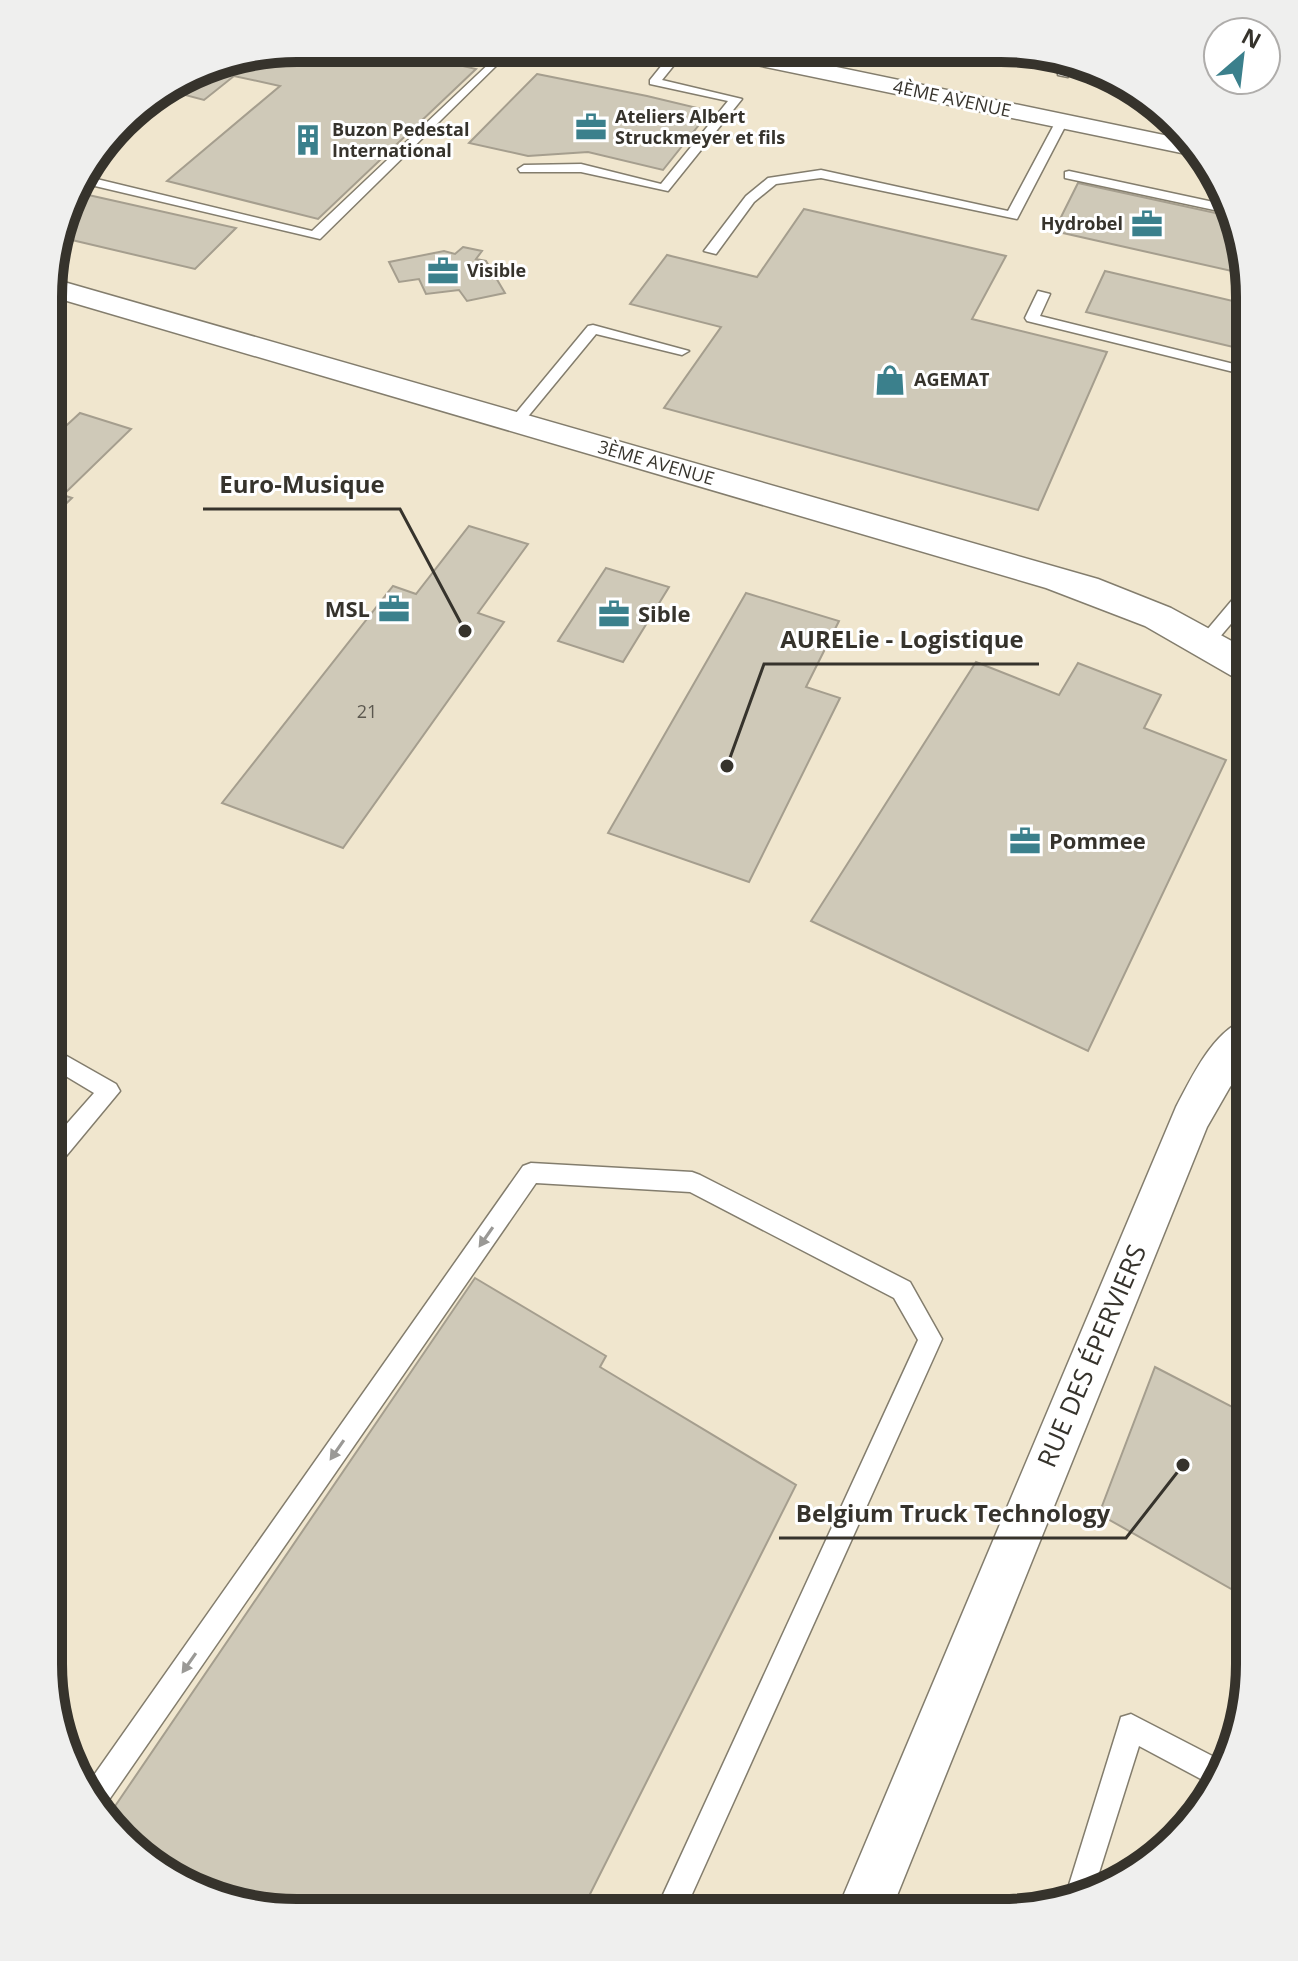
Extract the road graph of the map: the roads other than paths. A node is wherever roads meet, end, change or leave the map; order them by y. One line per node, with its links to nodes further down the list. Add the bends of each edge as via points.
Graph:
1 (670, 62): 6 (lane, via 654,82 736,99 664,188 581,168)
2 (778, 62): 4 (street, 4ÈME AVENUE)
3 (493, 63): 8 (lane, via 315,236)
4 (1062, 121): 5 (street, 4ÈME AVENUE); 10 (lane, via 1012,216 821,174 772,181 750,199)
5 (1181, 147)
6 (524, 169)
7 (1069, 175): 9 (lane)
8 (92, 181)
9 (1218, 207)
10 (711, 251)
11 (62, 291): 15 (street, 3ÈME AVENUE)
12 (1043, 294): 14 (lane, via 1032,318)
13 (682, 351): 15 (lane, via 593,329)
14 (1236, 369)
15 (516, 422): 17 (street, 3ÈME AVENUE, via 1086,588 1160,615)
16 (1236, 607): 17 (lane)
17 (1207, 641): 18 (street, 3ÈME AVENUE)
18 (1236, 660)
19 (1235, 1052): 26 (street, RUE DES ÉPERVIERS, via 1190,1120)
20 (62, 1063): 21 (lane, via 109,1091)
21 (62, 1145)
22 (1211, 1770): 24 (lane, via 1131,1727)
23 (99, 1791): 25 (lane, one-way to 23, via 930,1339 902,1290 692,1182 531,1173)
24 (1081, 1884)
25 (675, 1899)
26 (869, 1899)

